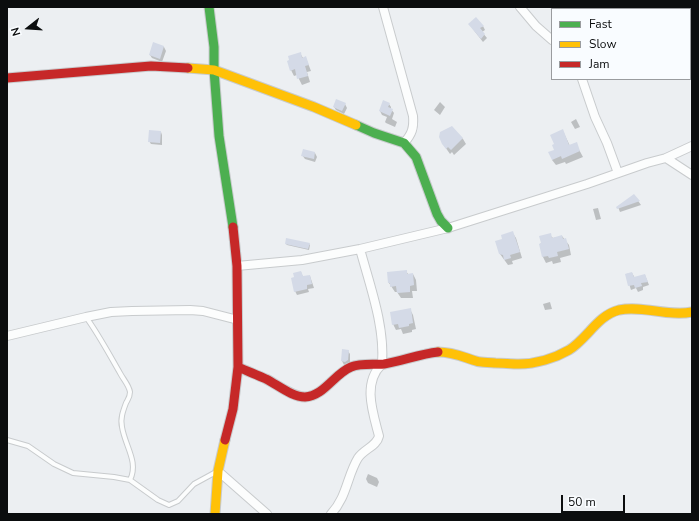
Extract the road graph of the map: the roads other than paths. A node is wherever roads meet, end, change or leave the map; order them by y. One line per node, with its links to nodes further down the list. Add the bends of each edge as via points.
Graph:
1 (209, 7): 5 (street)
2 (383, 7): 8 (street, via 413,116 414,127)
3 (520, 7): 4 (street)
4 (548, 32)
5 (214, 70): 6 (street, via 151,66); 8 (street); 15 (street, via 221,153 231,211)
6 (7, 78)
7 (582, 80): 11 (street)
8 (404, 143): 13 (street, via 416,157 437,214)
9 (692, 146): 10 (street)
10 (666, 158): 11 (street); 12 (street)
11 (618, 173): 13 (street)
12 (692, 175)
13 (448, 228): 14 (street)
14 (360, 249): 15 (street, via 302,260); 20 (street, via 382,334)
15 (236, 266): 18 (street)
16 (692, 312): 20 (street, via 679,314 620,310 603,319 568,350 525,364 488,363 462,355 438,352)
17 (86, 317): 18 (street, via 111,312 190,310); 19 (street); 24 (lane, via 130,391 122,414 122,426 133,459 134,473)
18 (238, 320): 21 (street)
19 (7, 336)
20 (382, 364): 21 (street, via 348,368 309,397 296,396 271,381); 27 (street, via 373,375 371,385 371,404 378,440 359,457 342,500)
21 (238, 367): 23 (street)
22 (7, 440): 24 (lane, via 28,446 54,464 73,473)
23 (218, 472): 24 (lane, via 194,484 178,501 168,505); 25 (street); 26 (street)
24 (130, 480)
25 (215, 514)
26 (267, 514)
27 (332, 514)

